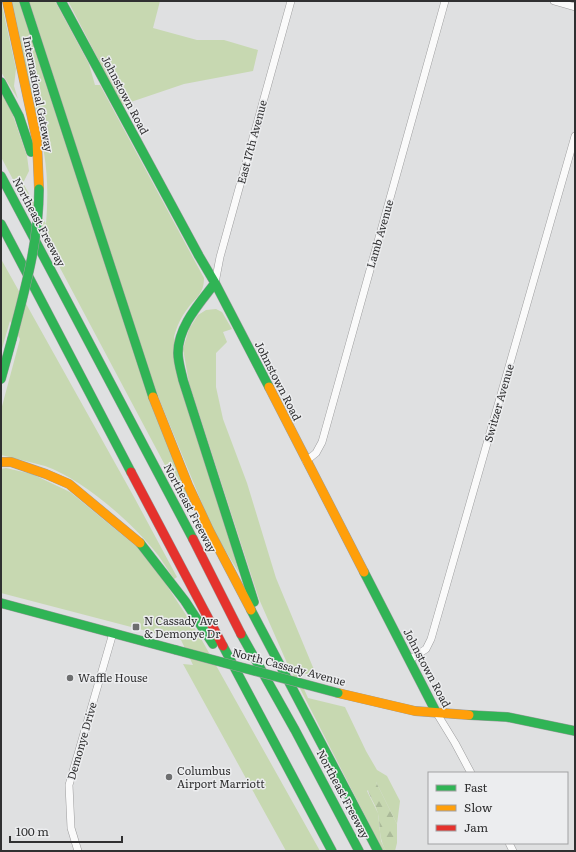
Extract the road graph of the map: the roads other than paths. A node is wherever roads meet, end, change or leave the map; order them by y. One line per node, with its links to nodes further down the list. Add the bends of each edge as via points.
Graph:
1 (7, 1): 11 (main road, International Gateway, via 37,141)
2 (24, 1): 21 (main road, via 157,409 209,530)
3 (61, 1): 15 (main road, Johnstown Road)
4 (291, 1): 15 (street, East 17th Avenue)
5 (445, 1): 17 (street, Lamb Avenue, via 322,442 316,453)
6 (554, 1): 7 (street)
7 (575, 7)
8 (1, 82): 11 (main road, via 12,100 29,143)
9 (575, 136): 22 (street, Switzer Avenue, via 431,639 426,649)
10 (1, 176): 29 (main road, Northeast Freeway, via 248,646)
11 (39, 189): 16 (main road, International Gateway, bridge, via 36,243)
12 (1, 224): 14 (main road)
13 (1, 235): 14 (main road)
14 (24, 268): 23 (main road)
15 (215, 283): 17 (main road, Johnstown Road); 21 (main road, via 183,327 178,351 183,380 241,566)
16 (1, 379)
17 (306, 460): 22 (main road, Johnstown Road)
18 (1, 462): 23 (main road, via 11,462 69,484 138,540 185,601)
19 (1, 603): 20 (main road, North Cassady Avenue)
20 (113, 633): 24 (main road, North Cassady Avenue, bridge, via 386,705); 27 (street, Demonye Drive, via 69,785 71,828)
21 (268, 642): 30 (main road)
22 (409, 660): 24 (main road, Johnstown Road)
23 (251, 697): 28 (main road)
24 (436, 712): 25 (main road, North Cassady Avenue, via 507,717); 26 (street, Johnstown Road)
25 (575, 732)
26 (470, 772)
27 (78, 851)
28 (332, 851)
29 (359, 851)
30 (378, 851)

